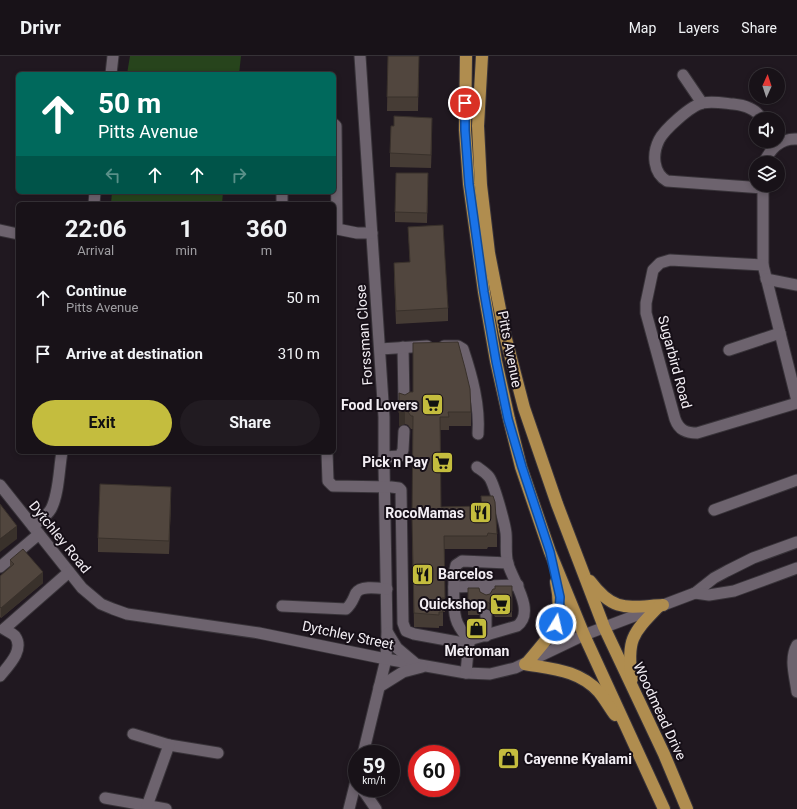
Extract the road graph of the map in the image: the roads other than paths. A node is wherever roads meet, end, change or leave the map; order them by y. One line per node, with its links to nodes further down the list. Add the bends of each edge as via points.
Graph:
1 (113, 56): 5 (street)
2 (360, 56): 15 (street, Forssman Close)
3 (466, 56): 38 (main road, Pitts Avenue, via 465,130 468,177 484,292 508,419)
4 (482, 56): 42 (main road, Pitts Avenue, via 478,126 481,185 489,253 505,335 524,408)
5 (111, 72)
6 (683, 75): 7 (street)
7 (702, 103): 8 (street, via 740,105); 11 (street, via 687,111 661,136 655,159 658,174 666,181)
8 (755, 112)
9 (797, 139): 10 (street)
10 (785, 140)
11 (749, 186)
12 (762, 192): 17 (street)
13 (336, 229): 15 (street)
14 (0, 230): 16 (street)
15 (372, 233): 22 (street, Forssman Close)
16 (16, 234)
17 (763, 265): 18 (street); 25 (street, Sugarbird Road, via 664,261 656,266 651,276 646,302 648,324 675,419 683,431 697,433)
18 (766, 279): 19 (street); 20 (street)
19 (797, 285)
20 (780, 333): 23 (street); 25 (street)
21 (403, 348): 22 (street); 24 (street); 27 (street, via 458,346 463,349 479,411)
22 (380, 349): 30 (street, Forssman Close)
23 (729, 350)
24 (404, 402)
25 (797, 402)
26 (404, 431): 30 (street, via 403,450 400,456)
27 (478, 434)
28 (62, 454): 36 (street, via 54,502)
29 (327, 454): 34 (street, via 328,481 333,486)
30 (384, 457): 34 (street, Forssman Close)
31 (477, 467): 39 (street, via 488,475 492,483 506,532)
32 (797, 480): 35 (street)
33 (0, 485): 36 (street, Dytchley Road)
34 (384, 487): 46 (street, Forssman Close); 57 (street, via 399,488 402,494 404,628 414,634)
35 (714, 510)
36 (36, 530): 40 (street); 43 (street, Dytchley Road)
37 (797, 542): 47 (street, via 753,558 709,580)
38 (550, 552): 55 (main road, Pitts Avenue); 60 (main road, via 560,597 559,613 550,634)
39 (508, 563): 44 (street); 45 (street, via 459,562 455,568)
40 (0, 567)
41 (797, 568): 47 (street, via 734,591 709,595)
42 (582, 571): 49 (main road, via 598,592 612,603 629,606); 52 (main road, Pitts Avenue)
43 (69, 572): 48 (street, Dytchley Road, via 82,588); 53 (street)
44 (518, 585): 45 (street, via 486,590); 56 (street, via 525,612 522,623)
45 (454, 587): 57 (street, via 455,618)
46 (386, 589): 50 (street, via 361,588 346,609); 54 (street, Forssman Close)
47 (695, 593): 49 (street, Dytchley Street)
48 (101, 604): 59 (street, Dytchley Street, via 127,614 259,633)
49 (661, 605): 52 (street, Dytchley Street); 65 (main road, via 640,626 634,636 630,669)
50 (282, 606)
51 (486, 615): 56 (street)
52 (604, 627): 55 (street, Dytchley Street); 65 (main road, Woodmead Drive)
53 (2, 628): 63 (street, via 14,636 17,650 15,658)
54 (387, 632): 59 (street, Forssman Close); 61 (street, via 397,648)
55 (584, 635): 60 (street, Dytchley Street); 68 (main road)
56 (486, 636): 57 (street)
57 (469, 642): 62 (street)
58 (797, 644): 66 (street, via 792,659)
59 (386, 659): 61 (street, Dytchley Street); 64 (street, Forssman Close)
60 (526, 664): 62 (street, Dytchley Street, via 490,674); 68 (main road, via 563,670 581,677 598,692)
61 (421, 666): 62 (street, Dytchley Street); 64 (street, via 395,676)
62 (466, 673)
63 (0, 676)
64 (379, 688): 70 (street, Forssman Close)
65 (633, 689): 81 (main road, Woodmead Drive)
66 (797, 692)
67 (133, 734): 69 (street)
68 (633, 740): 80 (main road)
69 (170, 744): 71 (street); 76 (street)
70 (365, 745)
71 (218, 753)
72 (353, 797): 78 (street)
73 (369, 797): 79 (street)
74 (105, 798): 75 (street)
75 (124, 805): 76 (street)
76 (147, 806): 77 (street)
77 (166, 809)
78 (349, 809)
79 (376, 809)
80 (664, 809)
81 (687, 809)

